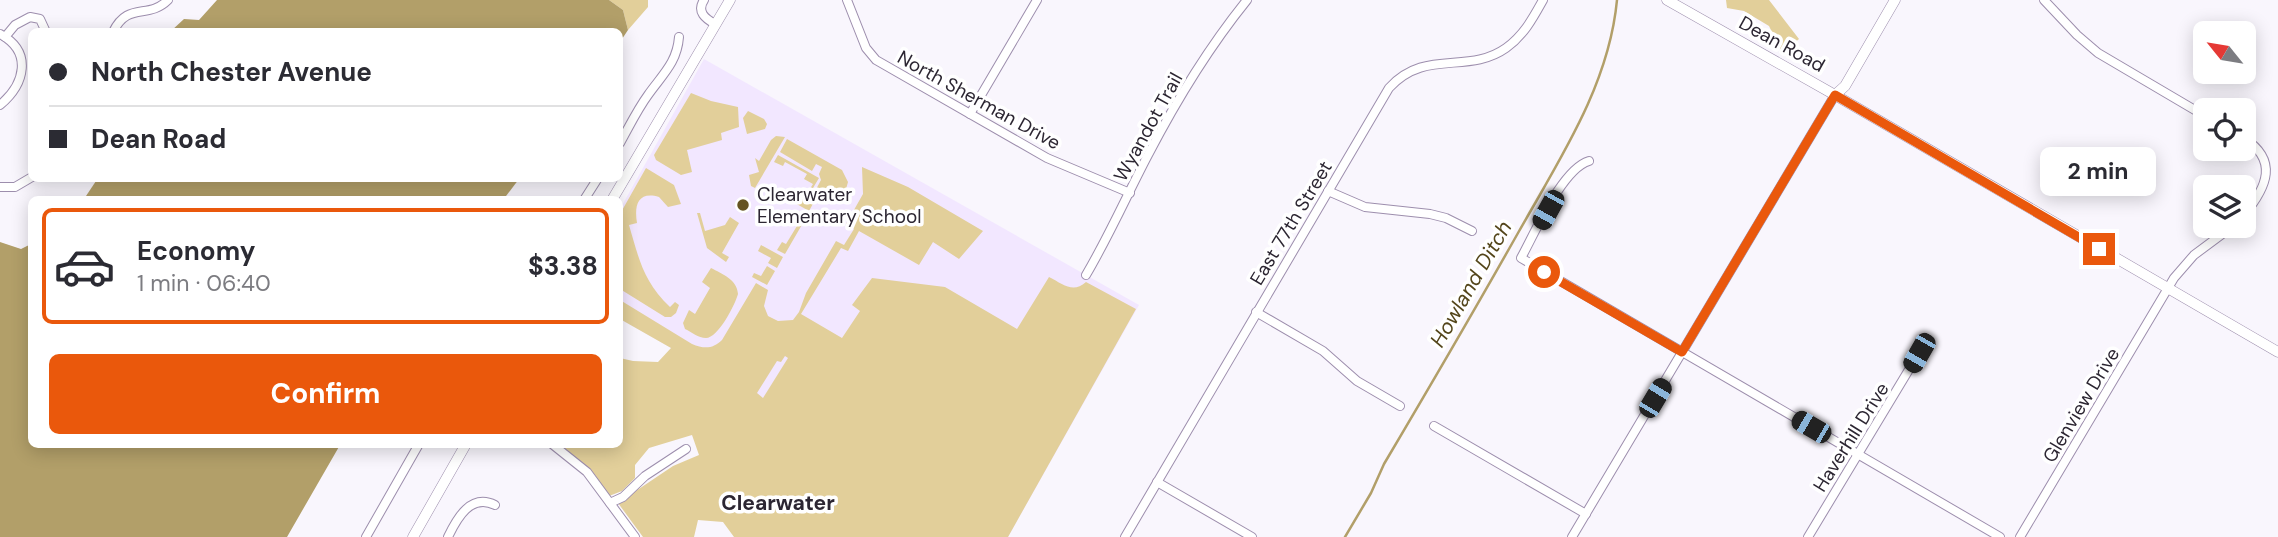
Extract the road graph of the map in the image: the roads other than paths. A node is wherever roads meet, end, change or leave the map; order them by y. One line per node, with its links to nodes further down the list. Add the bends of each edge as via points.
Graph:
1 (168, 0): 13 (street, via 161,7 126,14)
2 (704, 0): 11 (street, via 702,12)
3 (730, 0): 11 (street)
4 (848, 0): 21 (street, North Sherman Drive, via 870,55)
5 (1037, 0): 21 (street)
6 (1247, 0): 29 (street, Wyandot Trail, via 1154,142)
7 (1543, 0): 28 (street, East 77th Street, via 1524,31 1500,51 1470,61 1414,68 1397,79)
8 (1667, 0): 18 (street, Dean Road)
9 (1895, 0): 18 (street, via 1845,86)
10 (2044, 0): 20 (street, via 2098,53)
11 (715, 24): 26 (street)
12 (44, 28): 14 (street, via 40,19 30,17)
13 (115, 28)
14 (3, 35): 17 (street)
15 (679, 37): 22 (street, via 674,60)
16 (28, 54): 17 (street)
17 (20, 57): 19 (street, via 22,71 15,89)
18 (1835, 95): 34 (street, Dean Road); 36 (street)
19 (0, 106)
20 (2193, 109)
21 (970, 114): 29 (street, North Sherman Drive, via 1047,158)
22 (623, 138)
23 (2256, 146): 30 (street, via 2269,169)
24 (1589, 161): 36 (street, via 1567,178 1521,258)
25 (28, 179): 27 (street, via 15,187)
26 (623, 181)
27 (0, 187)
28 (1328, 191): 31 (street, via 1365,207 1430,214); 35 (street, East 77th Street)
29 (1130, 193): 33 (street, Wyandot Trail)
30 (2256, 196)
31 (1472, 231)
32 (2217, 238): 34 (street, Glenview Drive, via 2194,255)
33 (1086, 275)
34 (2168, 289): 37 (street, Dean Road); 59 (street, Glenview Drive)
35 (1256, 313): 39 (street, via 1323,351 1357,381); 46 (street, East 77th Street)
36 (1682, 352): 45 (street); 49 (street)
37 (2278, 352)
38 (1919, 353): 45 (street, Haverhill Drive)
39 (1400, 406)
40 (1434, 426): 49 (street)
41 (417, 448): 50 (street)
42 (465, 448): 51 (street)
43 (557, 448): 47 (street, via 585,470)
44 (687, 449): 47 (street)
45 (1858, 455): 57 (street, Haverhill Drive); 58 (street)
46 (1157, 482): 54 (street, East 77th Street); 55 (street)
47 (610, 503): 53 (street)
48 (495, 505): 52 (street, via 470,506)
49 (1586, 514): 56 (street)
50 (366, 537)
51 (413, 537)
52 (448, 537)
53 (635, 537)
54 (1125, 537)
55 (1252, 537)
56 (1572, 537)
57 (1808, 537)
58 (2000, 537)
59 (2021, 537)

